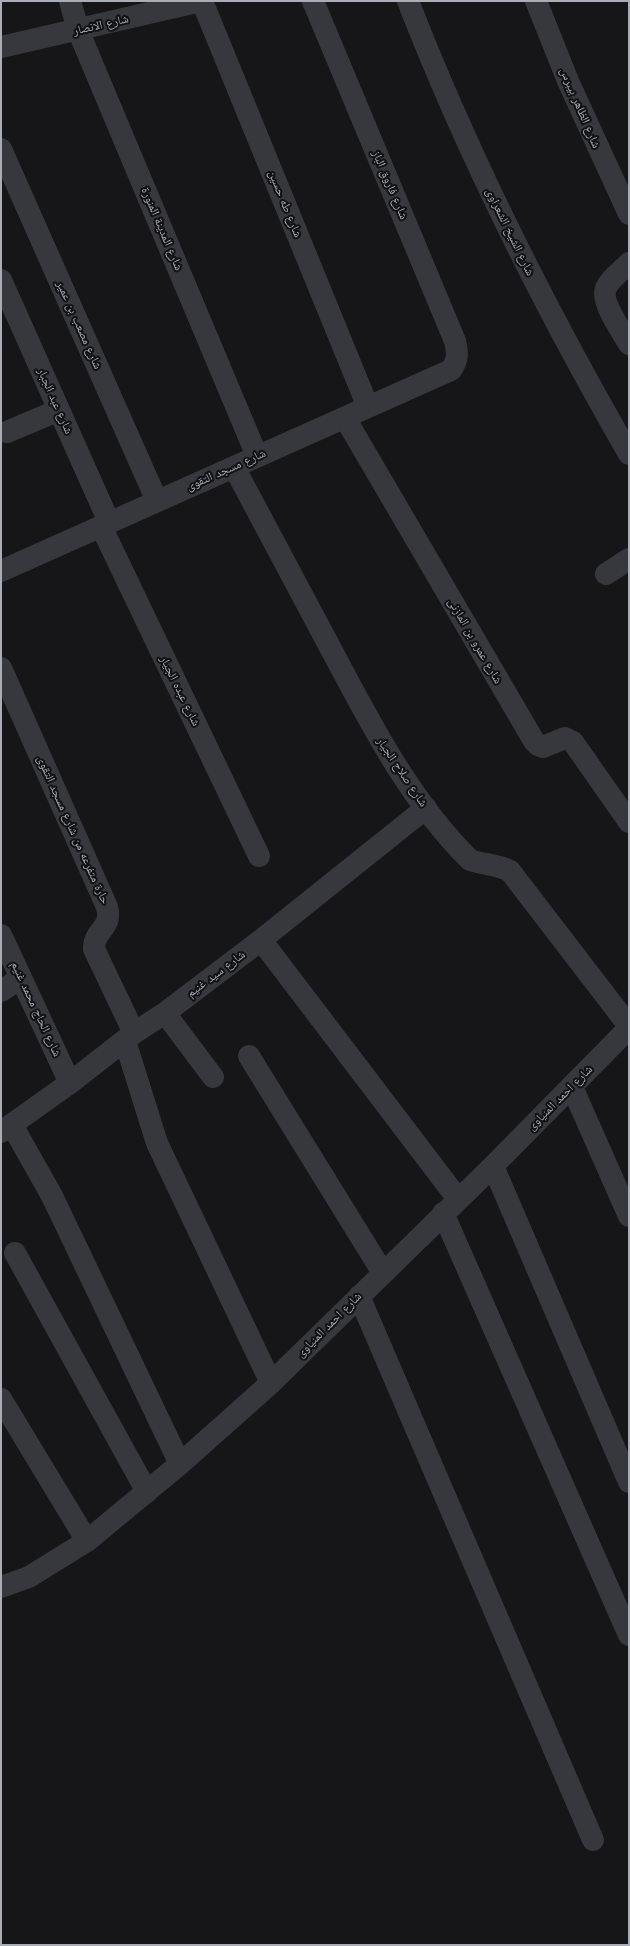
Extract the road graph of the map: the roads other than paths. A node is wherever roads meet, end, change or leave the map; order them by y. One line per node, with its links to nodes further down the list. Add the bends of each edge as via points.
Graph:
1 (70, 1): 6 (street, شارع المدينة المنورة)
2 (201, 1): 6 (street, شارع الانصار); 14 (street, شارع طه حسين)
3 (313, 1): 13 (street, شارع فاروق الباز, via 455,341 458,353)
4 (408, 1): 18 (street, شارع الشيخ الشعراوى, via 431,61 528,270)
5 (536, 1): 9 (street, شارع الظاهر بيبرس, via 568,81)
6 (78, 30): 7 (street, شارع الانصار); 19 (street, شارع المدينة المنورة)
7 (1, 47)
8 (1, 149): 21 (street, شارع مصعب بن عمير)
9 (629, 214)
10 (629, 263): 12 (street, via 605,289 609,310)
11 (1, 280): 15 (street, شارع عبد الجبار)
12 (629, 344)
13 (451, 370): 14 (street, شارع مسجد التقوى)
14 (368, 407): 16 (street, شارع مسجد التقوى)
15 (59, 410): 17 (street); 22 (street, شارع عبد الجبار)
16 (345, 418): 19 (street, شارع مسجد التقوى); 28 (street, شارع عمرو بن المازنى, via 534,741 543,747 565,738 573,742)
17 (7, 432)
18 (629, 454)
19 (257, 456): 20 (street, شارع مسجد التقوى)
20 (234, 466): 21 (street, شارع مسجد التقوى); 27 (street, شارع صلاح الجيار, via 369,721)
21 (157, 501): 22 (street, شارع مسجد التقوى)
22 (105, 524): 24 (street, شارع مسجد التقوى); 29 (street, شارع عبده الجيار)
23 (629, 558): 25 (street)
24 (3, 563)
25 (606, 574)
26 (1, 668): 36 (street, حارة متفرعه من شارع مسجد التقوى, via 107,907 108,923 95,938 94,949)
27 (426, 808): 31 (street, شارع سيد غنيم); 35 (street, شارع صلاح الجيار, via 470,860 500,865 510,871)
28 (629, 822)
29 (259, 856)
30 (1, 935): 32 (street, شارع الحاج محمد غنيم)
31 (260, 940): 34 (street, شارع سيد غنيم); 43 (street)
32 (21, 978): 33 (street); 39 (street, شارع الحاج محمد غنيم)
33 (1, 991)
34 (165, 1013): 36 (street, شارع سيد غنيم); 38 (street)
35 (629, 1027): 40 (street, شارع احمد المنياوى)
36 (129, 1037): 39 (street, شارع سيد غنيم); 48 (street, حارة متفرعه من شارع مسجد التقوى, via 157,1143)
37 (249, 1056): 46 (street)
38 (213, 1077)
39 (70, 1083): 41 (street, شارع سيد غنيم)
40 (572, 1087): 42 (street, شارع احمد المنياوى); 44 (street)
41 (6, 1128): 50 (street, via 52,1196)
42 (493, 1166): 43 (street, شارع احمد المنياوى); 51 (street)
43 (450, 1206): 46 (street, شارع احمد المنياوى); 55 (street)
44 (629, 1216)
45 (15, 1253): 52 (street)
46 (383, 1273): 47 (street, شارع احمد المنياوى)
47 (358, 1296): 48 (street, شارع احمد المنياوى); 56 (street)
48 (271, 1383): 50 (street, شارع احمد المنياوى)
49 (1, 1398): 53 (street)
50 (180, 1464): 52 (street, شارع احمد المنياوى)
51 (629, 1482)
52 (147, 1492): 53 (street, شارع احمد المنياوى)
53 (87, 1541): 54 (street, شارع احمد المنياوى, via 29,1577)
54 (1, 1587)
55 (629, 1635)
56 (593, 1840)

